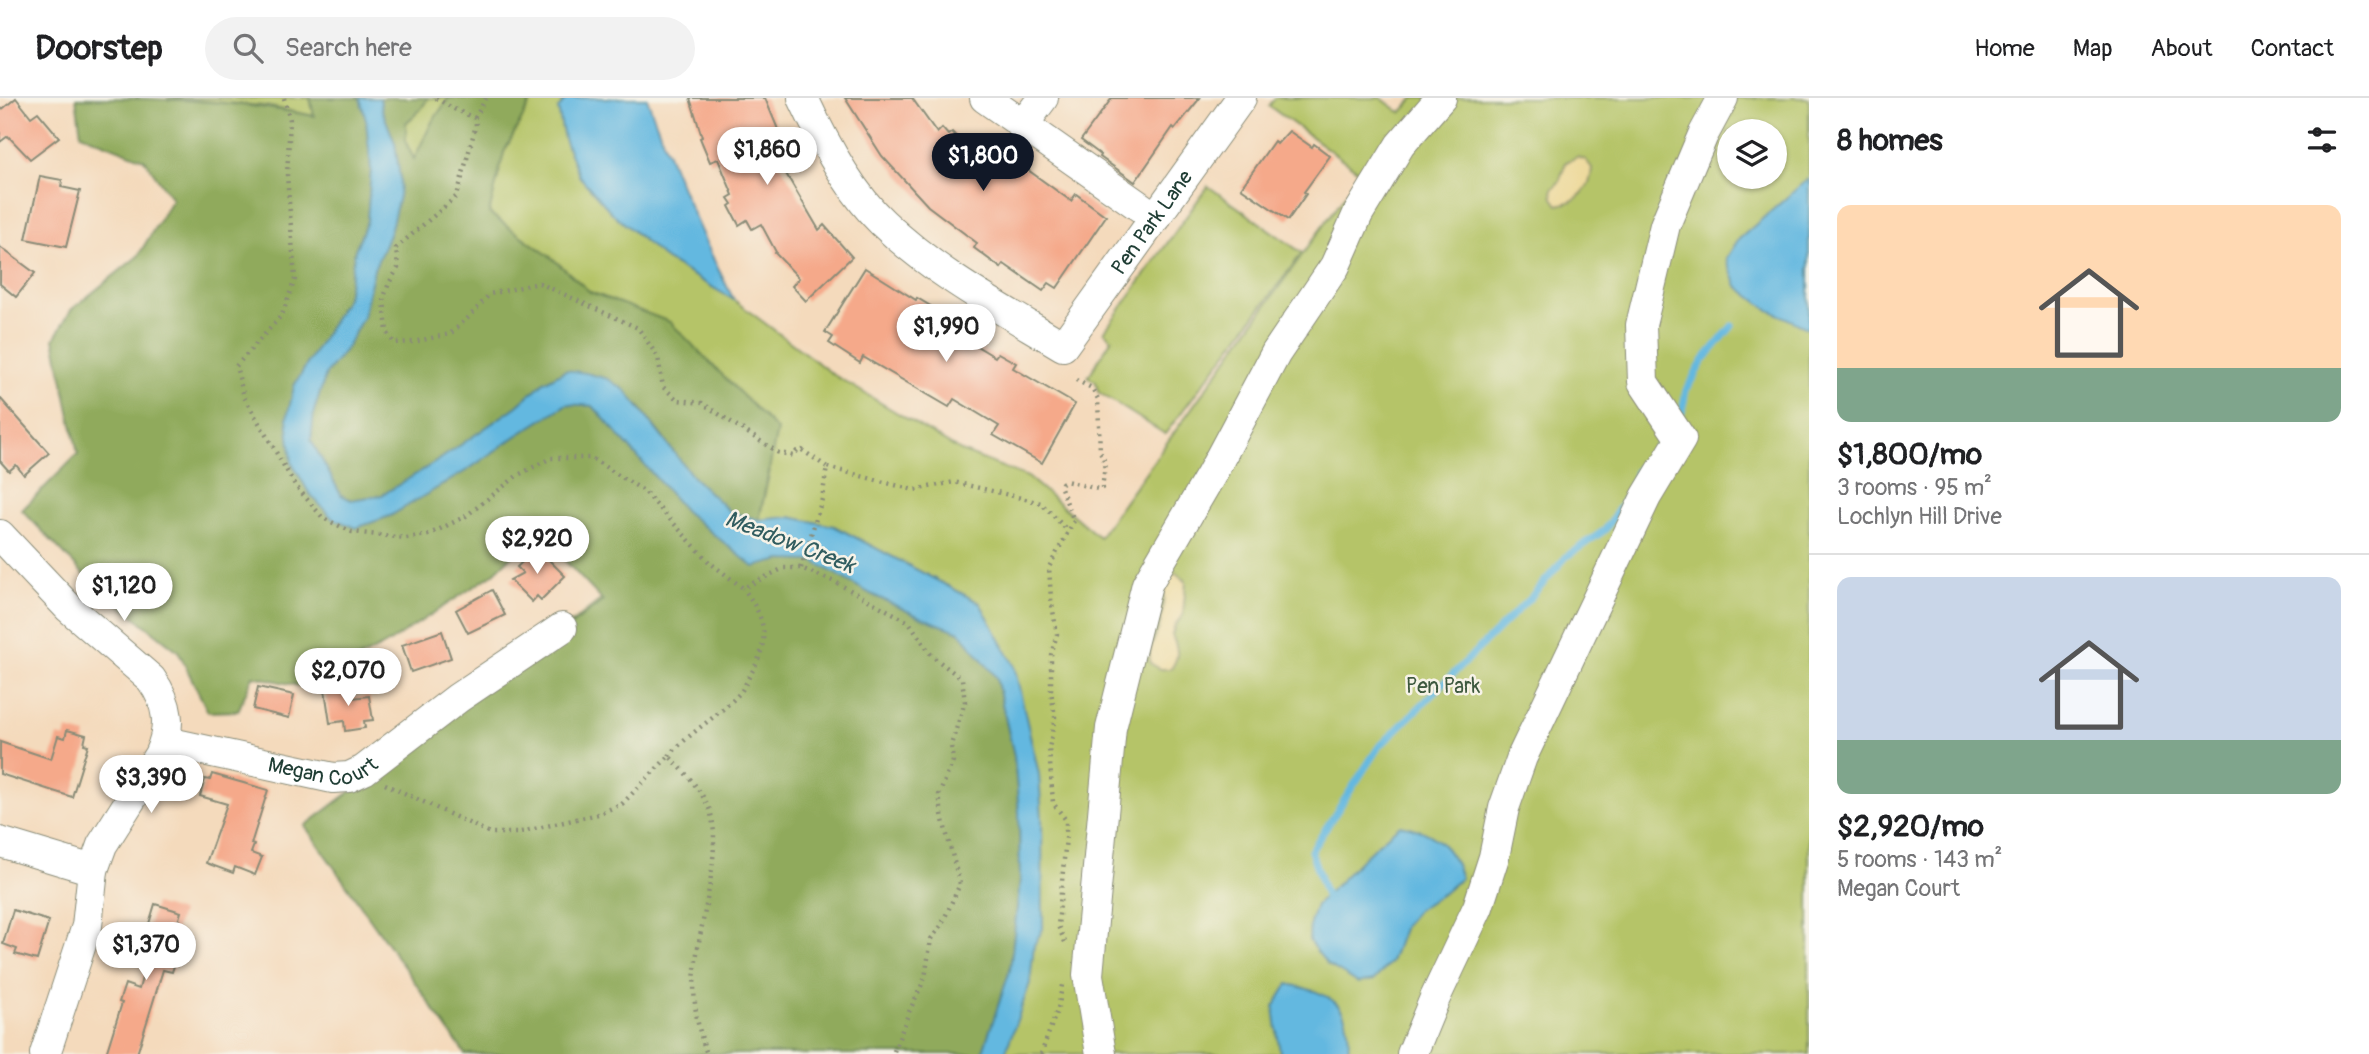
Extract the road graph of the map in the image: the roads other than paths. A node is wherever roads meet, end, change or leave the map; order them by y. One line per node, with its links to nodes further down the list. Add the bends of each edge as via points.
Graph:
1 (803, 98): 8 (street, Pen Park Lane, via 842,172 882,222 945,274 1063,346)
2 (985, 98): 7 (street)
3 (1043, 98): 7 (street)
4 (1241, 98): 8 (street, Pen Park Lane)
5 (1441, 98): 15 (street, via 1399,145 1358,214 1335,266 1276,353 1147,584 1111,728 1088,975)
6 (1723, 98): 16 (street, via 1665,225 1640,325 1643,382 1681,439 1646,496 1522,757 1478,907)
7 (1022, 126): 8 (street)
8 (1156, 218)
9 (0, 535): 11 (street, via 69,608 151,679 167,708)
10 (562, 628): 11 (street, Megan Court, via 458,698 364,771 349,777 333,778)
11 (166, 741): 13 (street, via 102,845)
12 (0, 842): 13 (street)
13 (93, 870): 14 (street, via 85,935)
14 (45, 1054)
15 (1101, 1054)
16 (1412, 1054)

